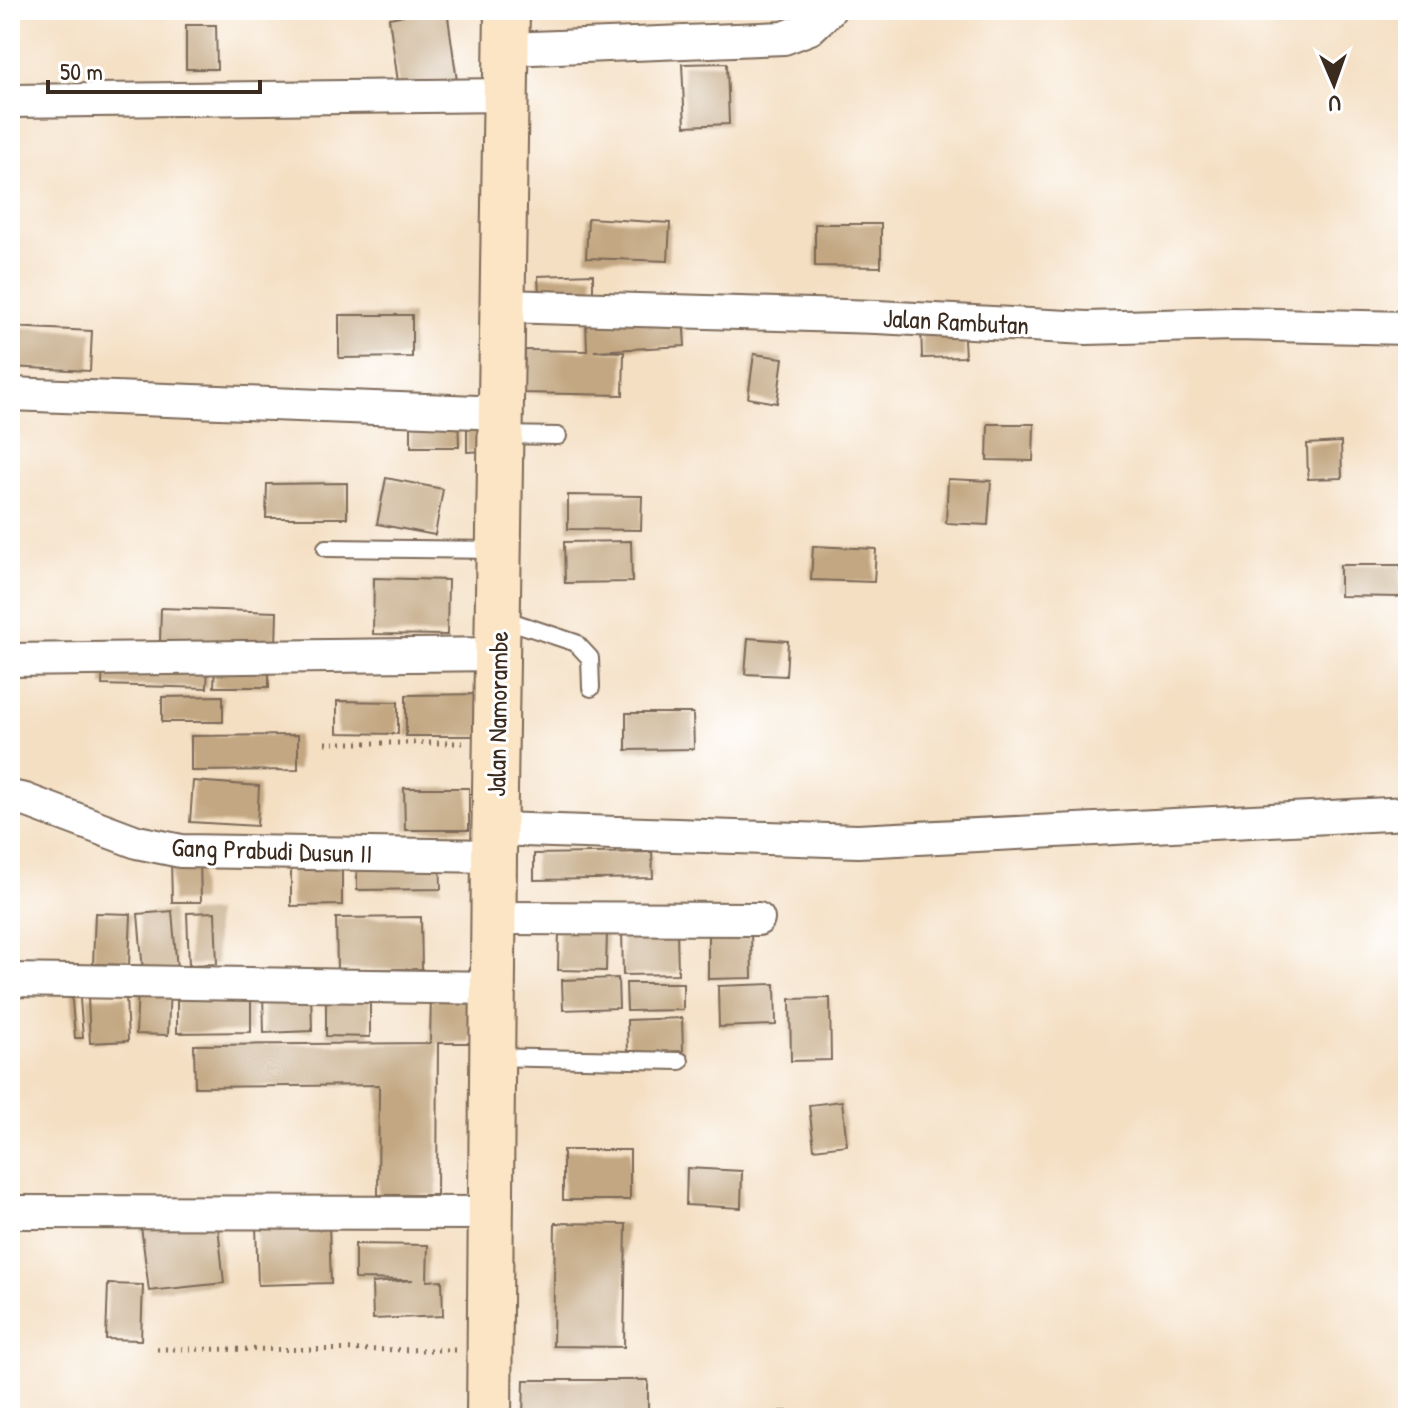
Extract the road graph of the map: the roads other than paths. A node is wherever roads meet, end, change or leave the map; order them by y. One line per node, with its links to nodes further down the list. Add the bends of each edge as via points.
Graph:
1 (829, 10): 2 (street, via 810,28 784,38)
2 (507, 29): 3 (street, Jalan Namorambe)
3 (506, 95): 4 (street); 5 (street, Jalan Namorambe)
4 (10, 101)
5 (504, 306): 6 (street, Jalan Rambutan, via 1087,328); 8 (street, Jalan Namorambe)
6 (1408, 328)
7 (10, 394): 8 (street)
8 (503, 424): 9 (lane); 11 (street, Jalan Namorambe)
9 (558, 436)
10 (326, 548): 11 (lane)
11 (501, 550): 12 (street, Jalan Namorambe)
12 (499, 636): 13 (street); 14 (lane, via 576,643 590,658); 17 (street, Jalan Namorambe)
13 (10, 660)
14 (591, 688)
15 (10, 797): 17 (street, Gang Prabudi Dusun II, via 137,842 181,851)
16 (1408, 813): 17 (street, Gang Prabudi Dusun II, via 858,841)
17 (494, 843): 18 (street, Jalan Namorambe)
18 (494, 918): 19 (street); 21 (street, Jalan Namorambe)
19 (758, 919)
20 (10, 980): 21 (street)
21 (493, 988): 22 (street, Jalan Namorambe)
22 (492, 1057): 23 (lane); 25 (street, Jalan Namorambe)
23 (680, 1061)
24 (10, 1212): 25 (street)
25 (491, 1213): 26 (street, Jalan Namorambe)
26 (489, 1418)

